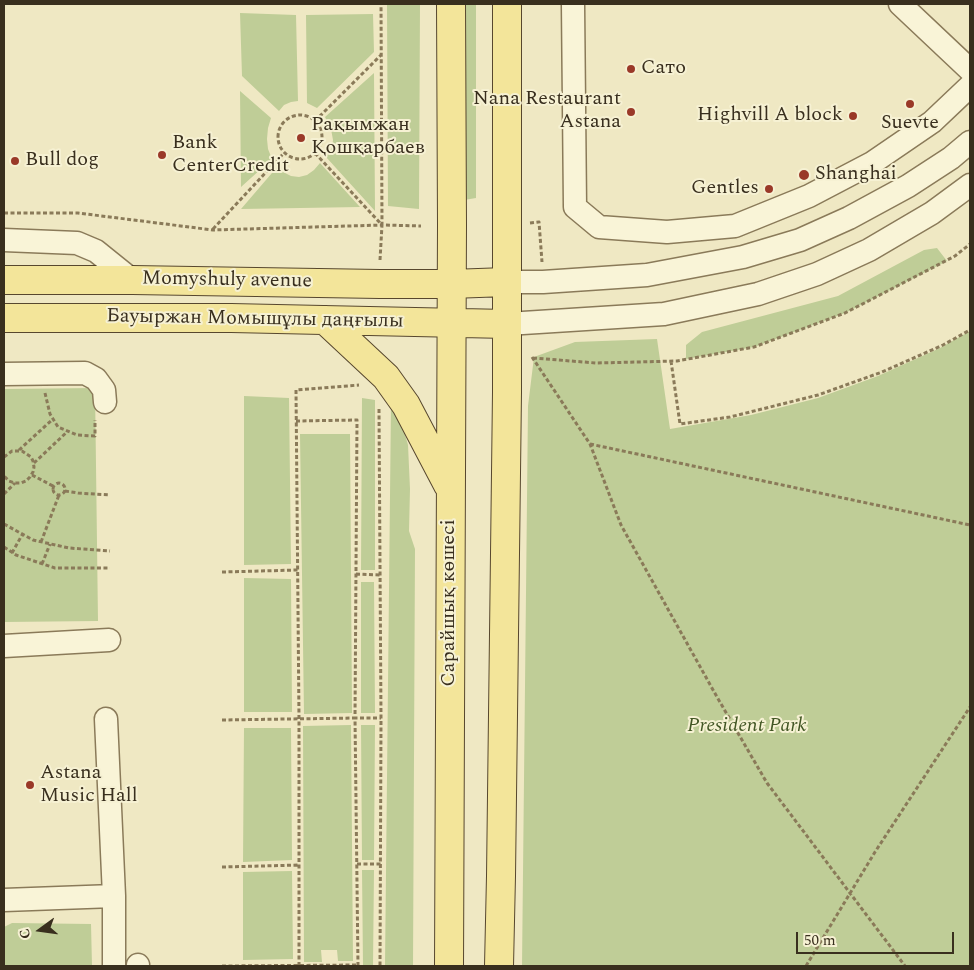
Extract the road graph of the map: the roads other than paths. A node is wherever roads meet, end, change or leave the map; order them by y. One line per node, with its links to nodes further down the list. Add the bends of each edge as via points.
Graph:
1 (451, 4): 13 (main road, Сарайшық көшесі)
2 (507, 4): 12 (main road)
3 (573, 4): 6 (street, via 575,207 599,227 667,232 735,226 809,196 872,163 932,122)
4 (900, 4): 5 (street)
5 (970, 70)
6 (970, 86)
7 (970, 142): 12 (street, via 908,186 800,240 743,256 648,275)
8 (970, 185): 17 (street, via 932,213 869,250 817,274 758,294 664,314)
9 (4, 240): 11 (street, via 77,243 96,251)
10 (4, 280): 11 (main road, Momyshuly avenue)
11 (132, 280): 13 (main road, Momyshuly avenue)
12 (506, 282): 13 (main road); 17 (main road)
13 (451, 284): 16 (main road, Сарайшық көшесі)
14 (4, 318): 15 (main road, Бауыржан Момышұлы даңғылы)
15 (325, 320): 16 (main road, Бауыржан Момышұлы даңғылы); 20 (main road, via 386,377 406,405)
16 (451, 322): 17 (main road, Бауыржан Момышұлы даңғылы); 20 (main road, Сарайшық көшесі)
17 (507, 324): 28 (main road)
18 (4, 374): 19 (street, via 85,373 96,379 104,390)
19 (104, 402)
20 (450, 488): 27 (main road, Сарайшық көшесі)
21 (109, 640): 22 (street)
22 (4, 646)
23 (106, 720): 24 (street)
24 (114, 896): 25 (street); 26 (street)
25 (4, 900)
26 (114, 966)
27 (449, 966)
28 (499, 966)

